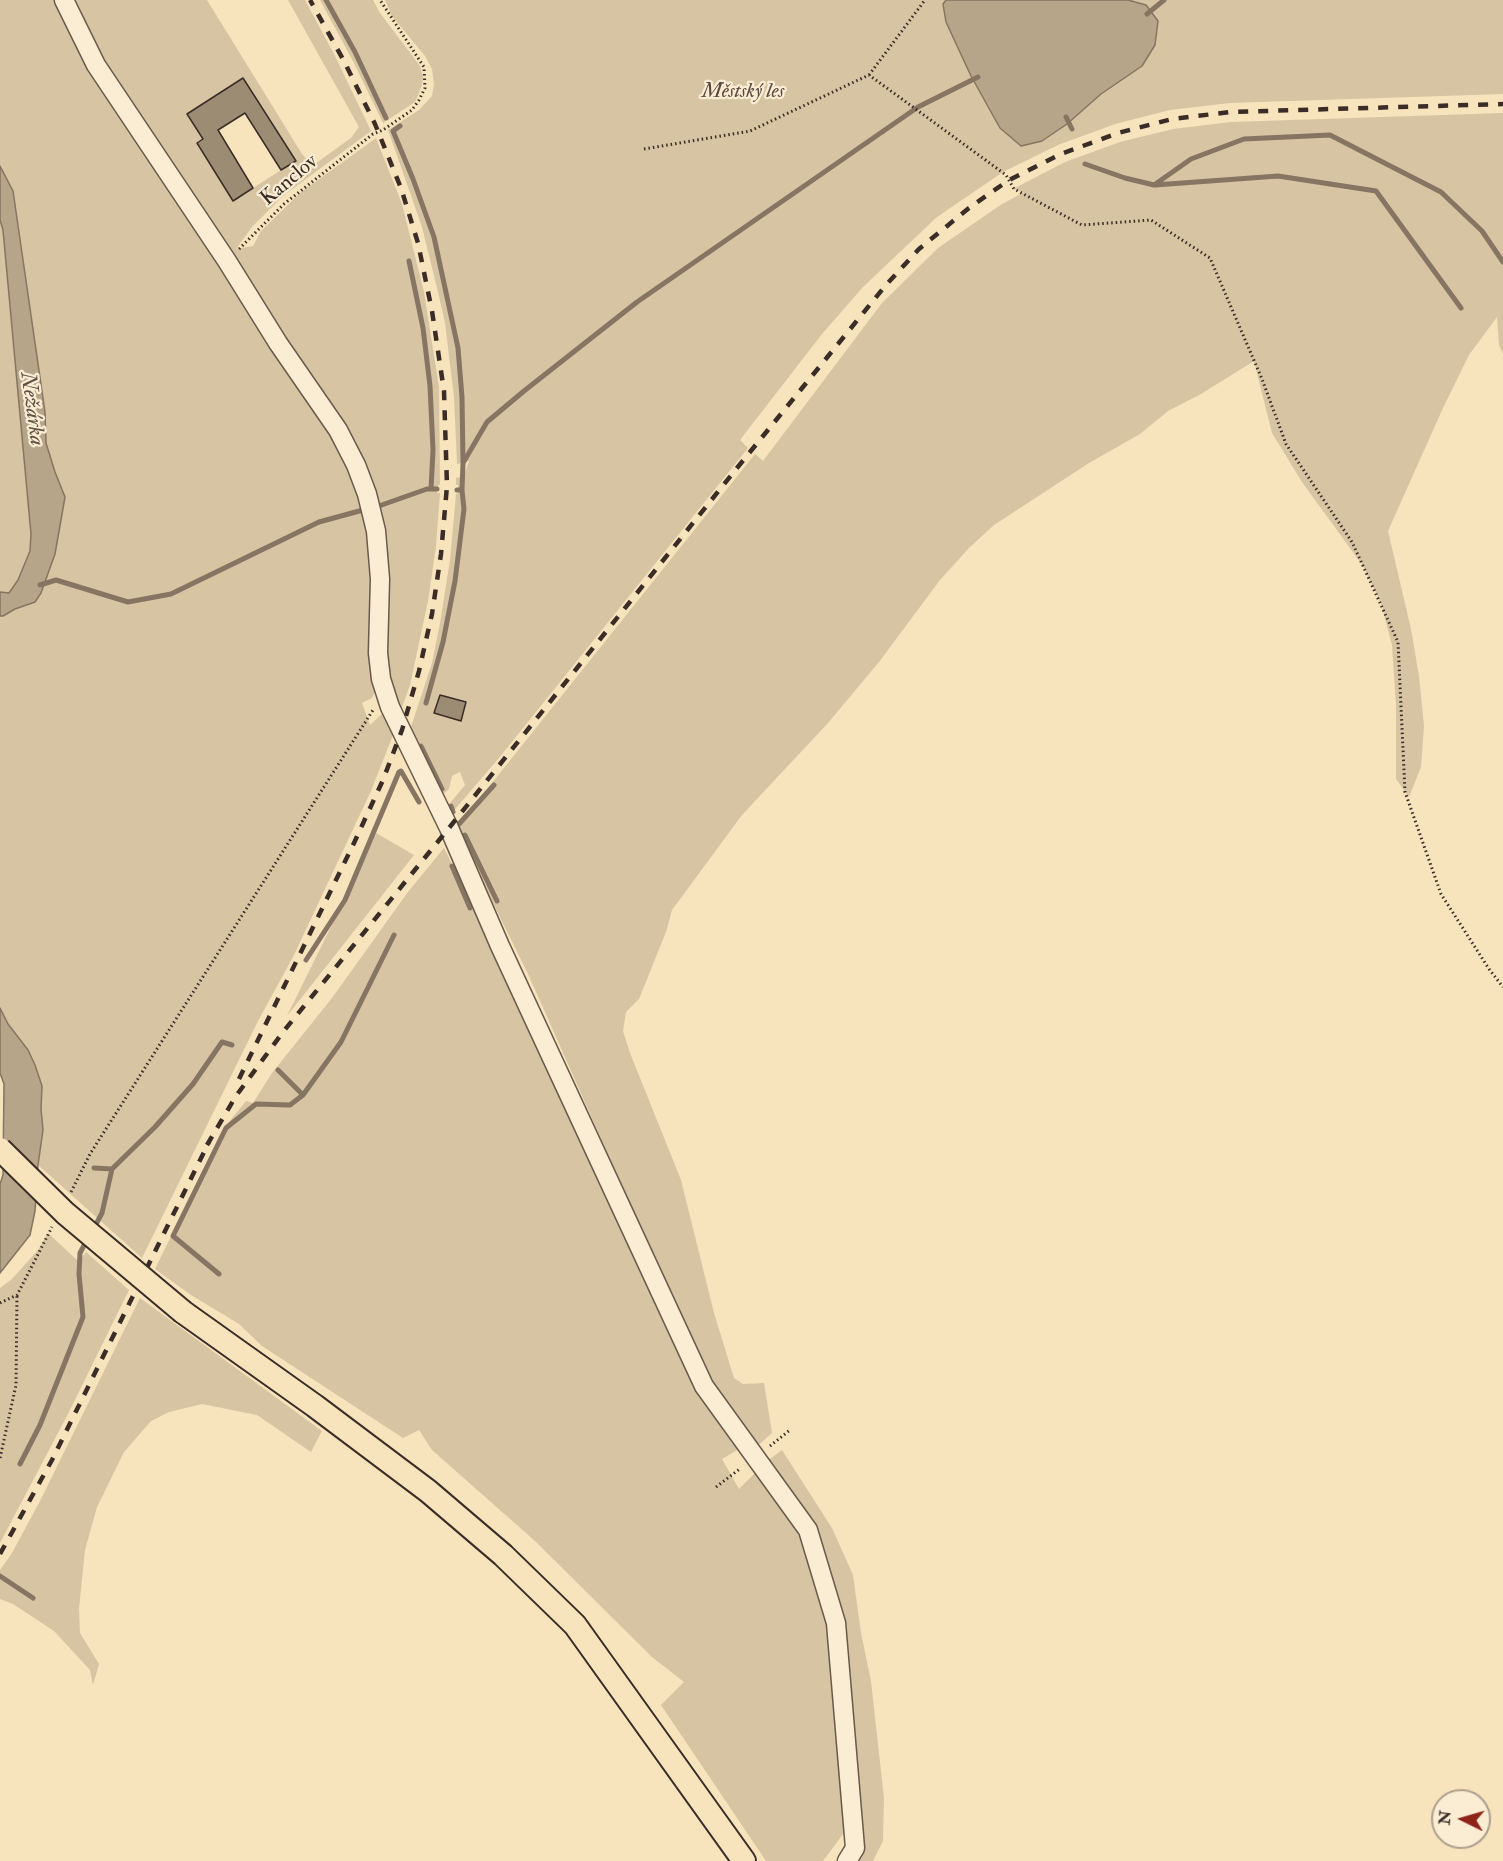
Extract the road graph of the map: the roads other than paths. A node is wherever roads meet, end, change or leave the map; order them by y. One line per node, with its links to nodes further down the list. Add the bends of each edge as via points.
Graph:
1 (64, 0): 4 (lane, via 96,65 338,430 356,465 376,531 380,579 378,653 390,707 704,1386 808,1530 837,1623 855,1848)
2 (0, 1149): 3 (main road, bridge, via 65,1213 183,1312 428,1491 503,1555 575,1625)
3 (744, 1861)
4 (847, 1861)

